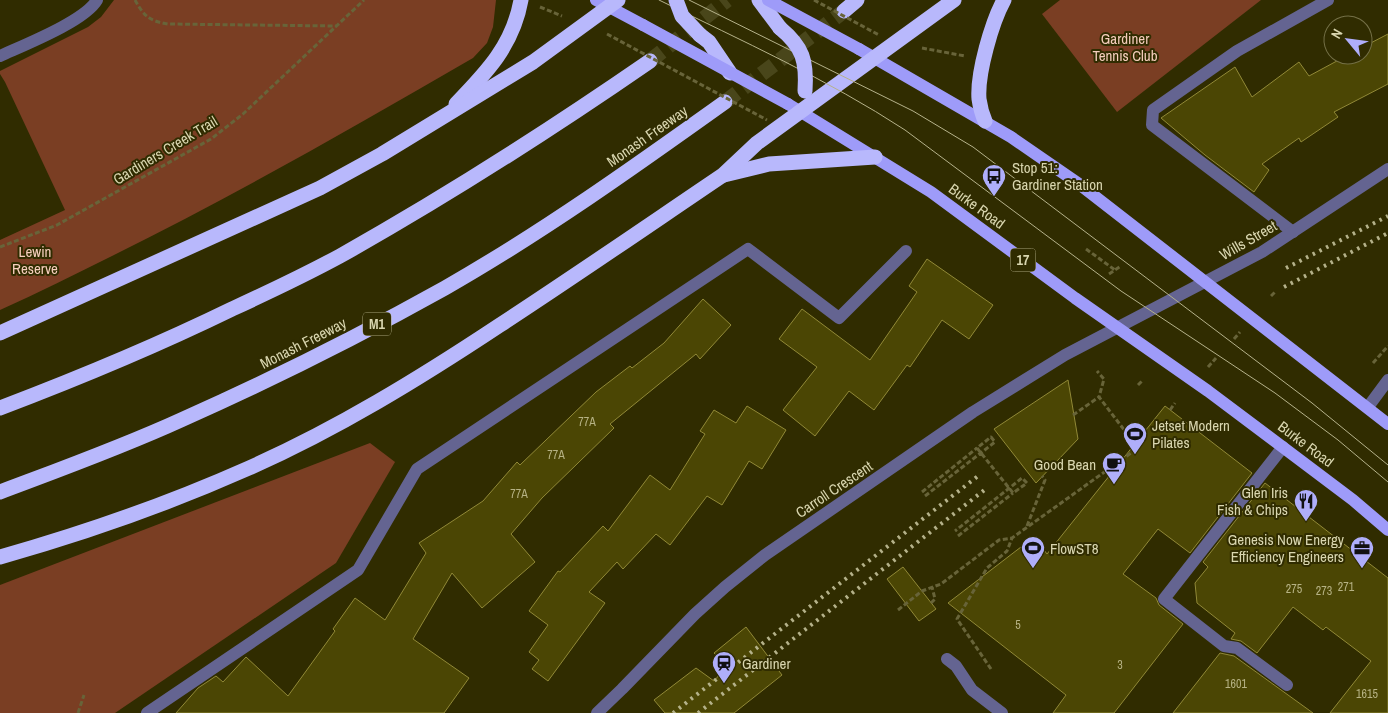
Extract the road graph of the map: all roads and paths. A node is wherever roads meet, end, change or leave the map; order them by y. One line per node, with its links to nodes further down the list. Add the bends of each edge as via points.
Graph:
1 (98, 0): 18 (street, via 88,11 60,27)
2 (135, 0): 15 (path, via 147,18 168,24)
3 (364, 0): 15 (path, Gardiners Creek Trail)
4 (522, 0): 24 (highway, via 504,47 488,70)
5 (676, 0): 21 (highway, bridge, via 682,16 709,42)
6 (759, 0): 23 (highway, bridge, via 802,52 806,71 804,91)
7 (768, 0): 19 (main road, bridge)
8 (814, 0): 17 (path, bridge)
9 (857, 0): 14 (highway)
10 (954, 0): 19 (highway)
11 (1004, 0): 26 (highway, via 992,28 980,83 979,99)
12 (1328, 0): 30 (street, via 1237,51 1153,110 1152,125)
13 (607, 2): 21 (main road, Burke Road / 17, bridge); 24 (highway, via 533,62)
14 (844, 11)
15 (336, 26): 31 (path, Gardiners Creek Trail, via 243,114 211,139 57,225)
16 (607, 34): 25 (path, bridge)
17 (879, 35)
18 (0, 56)
19 (874, 57): 23 (highway); 26 (main road)
20 (650, 61): 52 (highway, via 449,192 339,256 154,346)
21 (730, 73): 23 (main road, Burke Road / 17, bridge)
22 (725, 102): 60 (highway, Monash Freeway / M1, via 560,218 384,321 302,364 180,421)
23 (794, 107): 27 (main road, Burke Road / 17); 29 (highway)
24 (442, 119): 41 (highway, via 320,188)
25 (767, 120)
26 (985, 121): 37 (main road, via 1079,184)
27 (875, 157): 29 (highway, via 769,164); 40 (main road, Burke Road / 17, via 931,192)
28 (1388, 169): 30 (street, Wills Street)
29 (723, 175): 69 (highway, via 431,371 325,430 250,468 135,515)
30 (1293, 232): 37 (street, Wills Street)
31 (0, 247)
32 (1086, 248): 35 (path)
33 (906, 251): 78 (street, via 839,318 748,249 417,469 358,570)
34 (1121, 266): 35 (path)
35 (1114, 270): 36 (path)
36 (1109, 274)
37 (1206, 282): 40 (street, Wills Street); 53 (main road)
38 (1275, 292): 39 (path)
39 (1271, 296)
40 (1117, 327): 57 (main road, Burke Road / 17); 79 (street, Carroll Crescent, via 973,412 765,555 695,614)
41 (0, 333)
42 (1388, 346): 44 (path)
43 (1216, 358): 45 (path)
44 (1373, 363)
45 (1208, 367)
46 (1097, 371): 50 (path, via 1104,379)
47 (1143, 380): 49 (path)
48 (1388, 380): 53 (street)
49 (1138, 385)
50 (1099, 397): 55 (path); 64 (path, via 1138,448)
51 (1175, 403): 54 (path)
52 (0, 408)
53 (1368, 408): 56 (main road)
54 (1170, 410)
55 (1073, 415)
56 (1388, 424)
57 (1283, 447): 65 (main road, Burke Road / 17); 75 (street, via 1164,599 1224,646 1237,648)
58 (977, 448): 61 (path); 62 (path); 63 (path, via 991,437 995,442)
59 (1042, 476): 64 (path, via 1045,480)
60 (0, 492)
61 (922, 492)
62 (1013, 493): 66 (path, via 1027,482 1022,478); 67 (path)
63 (926, 496)
64 (1027, 526): 68 (path)
65 (1388, 530)
66 (955, 531)
67 (958, 536)
68 (1012, 538): 70 (path, via 999,540 941,584); 74 (path, via 1007,551 987,568 957,619)
69 (0, 557)
70 (932, 587): 71 (path, via 936,599); 72 (path)
71 (931, 602)
72 (898, 610)
73 (947, 659): 80 (street, via 956,666 972,690)
74 (991, 669)
75 (1286, 685)
76 (84, 695): 77 (path)
77 (78, 713)
78 (147, 713)
79 (597, 713)
80 (1002, 713)

